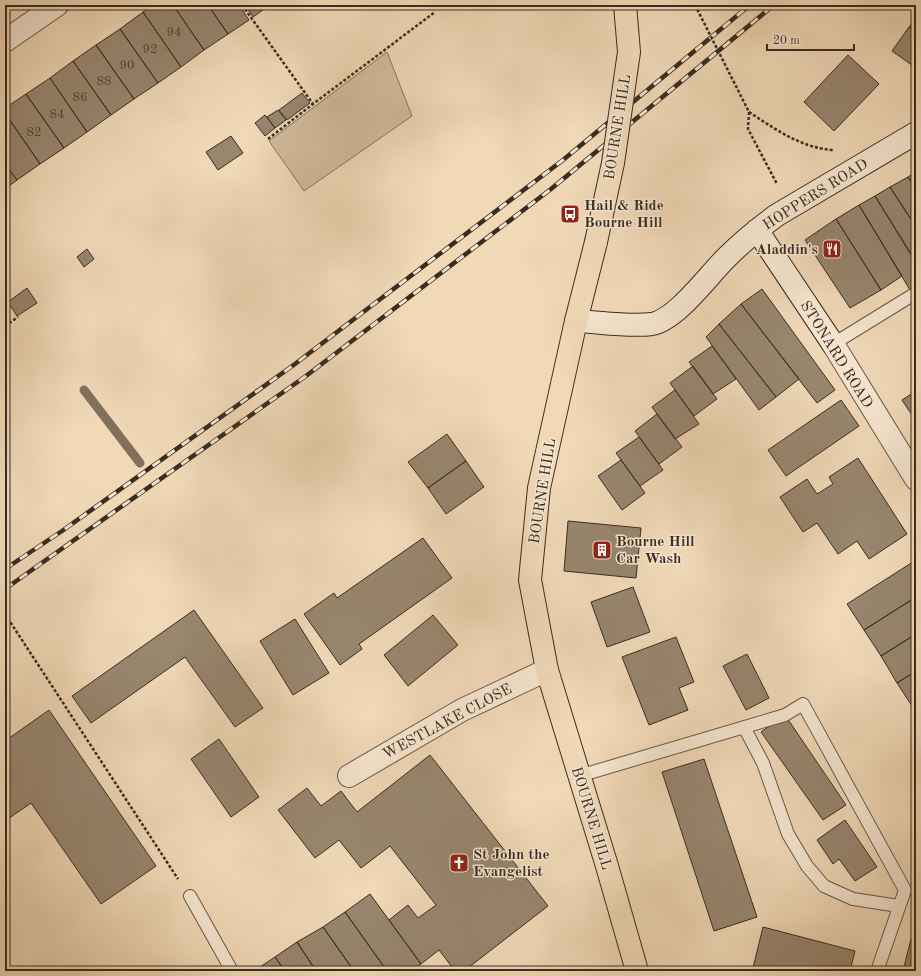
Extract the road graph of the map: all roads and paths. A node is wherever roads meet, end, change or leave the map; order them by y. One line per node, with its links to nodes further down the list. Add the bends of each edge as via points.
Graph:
1 (57, 5): 6 (street)
2 (242, 5): 7 (path)
3 (625, 5): 16 (main road, BOURNE HILL, bridge, via 629,52 613,163)
4 (695, 5): 8 (path, bridge)
5 (435, 12): 7 (path)
6 (5, 41)
7 (313, 104): 10 (path)
8 (749, 112): 11 (path, via 782,134 816,149); 12 (path, via 748,129)
9 (916, 133): 12 (street, HOPPERS ROAD)
10 (268, 138)
11 (838, 150)
12 (789, 208): 13 (street, HOPPERS ROAD)
13 (757, 230): 16 (street, HOPPERS ROAD, via 670,316 652,324); 18 (street, STONARD ROAD)
14 (916, 293): 18 (lane)
15 (18, 317): 17 (path)
16 (576, 321): 21 (main road, BOURNE HILL, via 539,488 530,580)
17 (5, 326)
18 (832, 344): 19 (street, STONARD ROAD)
19 (914, 475)
20 (5, 614): 25 (path)
21 (547, 670): 23 (street, WESTLAKE CLOSE, via 462,710); 24 (main road, BOURNE HILL)
22 (744, 727): 24 (lane); 26 (lane, via 763,763 788,834 807,866 824,886 853,899); 26 (lane, via 785,715 803,704 905,890)
23 (349, 776)
24 (579, 776): 28 (main road, BOURNE HILL)
25 (190, 896): 27 (lane)
26 (899, 906): 29 (lane)
27 (232, 971)
28 (637, 971)
29 (877, 971)

